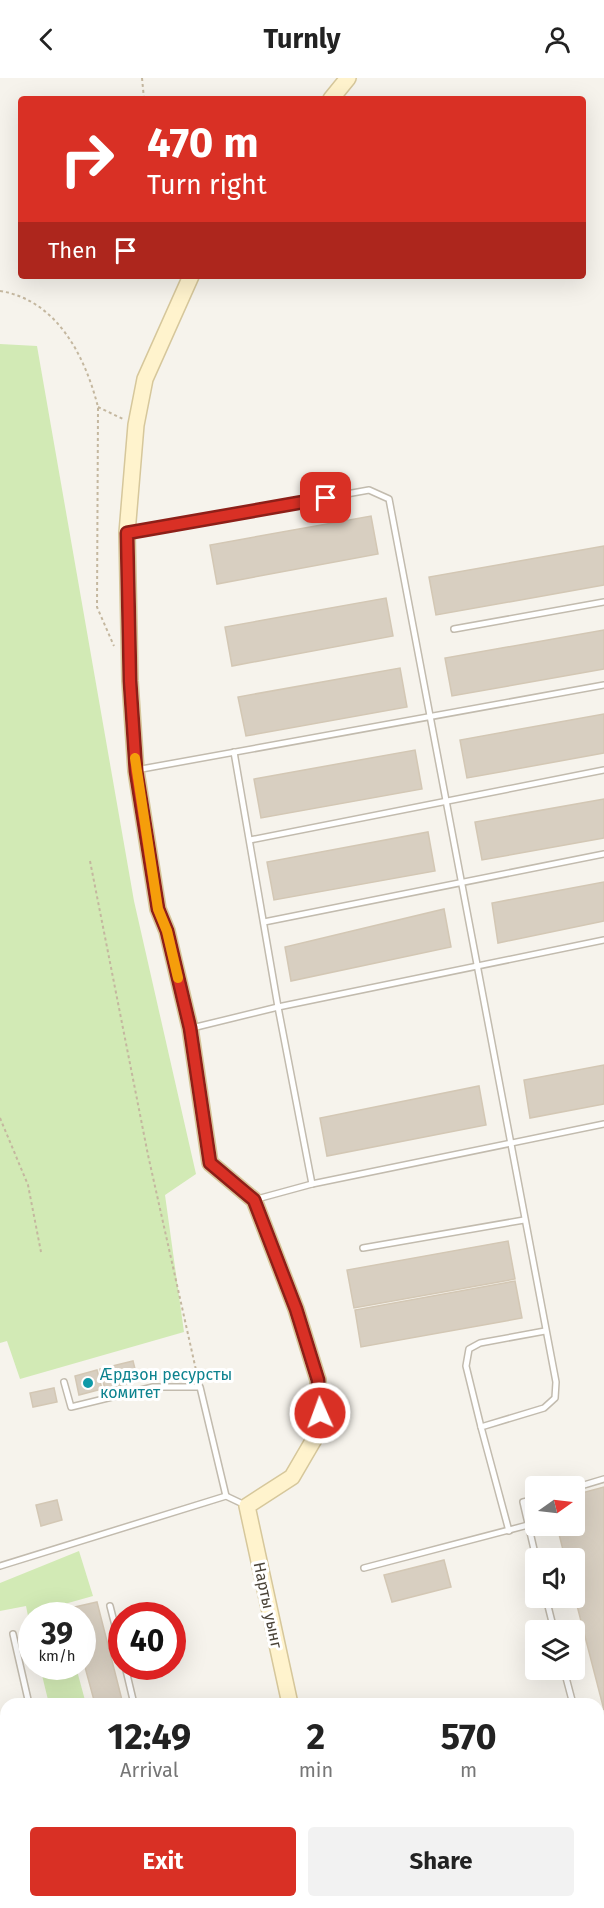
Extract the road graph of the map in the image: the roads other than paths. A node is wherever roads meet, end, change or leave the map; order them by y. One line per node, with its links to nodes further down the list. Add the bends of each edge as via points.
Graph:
1 (348, 78): 2 (street)
2 (333, 96)
3 (190, 279): 4 (street, via 145,379 136,425)
4 (127, 533): 8 (lane, via 369,490 389,499); 11 (street)
5 (604, 602): 6 (lane)
6 (454, 628)
7 (604, 685): 8 (lane)
8 (431, 716): 9 (lane); 12 (lane)
9 (234, 752): 11 (lane); 13 (lane)
10 (604, 770): 12 (lane)
11 (136, 771): 20 (street, via 158,909)
12 (446, 801): 13 (lane); 15 (lane)
13 (250, 840): 16 (lane)
14 (604, 854): 15 (lane)
15 (461, 880): 16 (lane); 18 (lane)
16 (264, 922): 19 (lane)
17 (604, 940): 18 (lane)
18 (477, 965): 19 (lane); 22 (lane)
19 (278, 1007): 20 (lane); 23 (lane)
20 (190, 1028): 24 (street, via 210,1163)
21 (604, 1124): 22 (lane)
22 (511, 1143): 23 (lane); 25 (lane)
23 (312, 1184): 24 (lane)
24 (254, 1200): 33 (street, via 296,1309 318,1380 320,1429 292,1477)
25 (524, 1220): 26 (lane); 27 (lane)
26 (363, 1248)
27 (545, 1331): 29 (lane, via 556,1382 555,1398 544,1408); 29 (lane, via 480,1343 469,1349 466,1366)
28 (64, 1382): 32 (lane, via 71,1407 153,1387 200,1387)
29 (481, 1427): 35 (lane)
30 (604, 1479): 31 (lane)
31 (585, 1485)
32 (226, 1496): 33 (lane); 36 (lane)
33 (247, 1506): 43 (street, Нарты уынг)
34 (525, 1527): 35 (lane)
35 (508, 1531): 37 (lane)
36 (0, 1566)
37 (364, 1568)
38 (13, 1634): 41 (lane)
39 (128, 1680): 42 (lane)
40 (567, 1680): 44 (lane)
41 (28, 1698)
42 (133, 1698)
43 (289, 1698)
44 (571, 1698)

